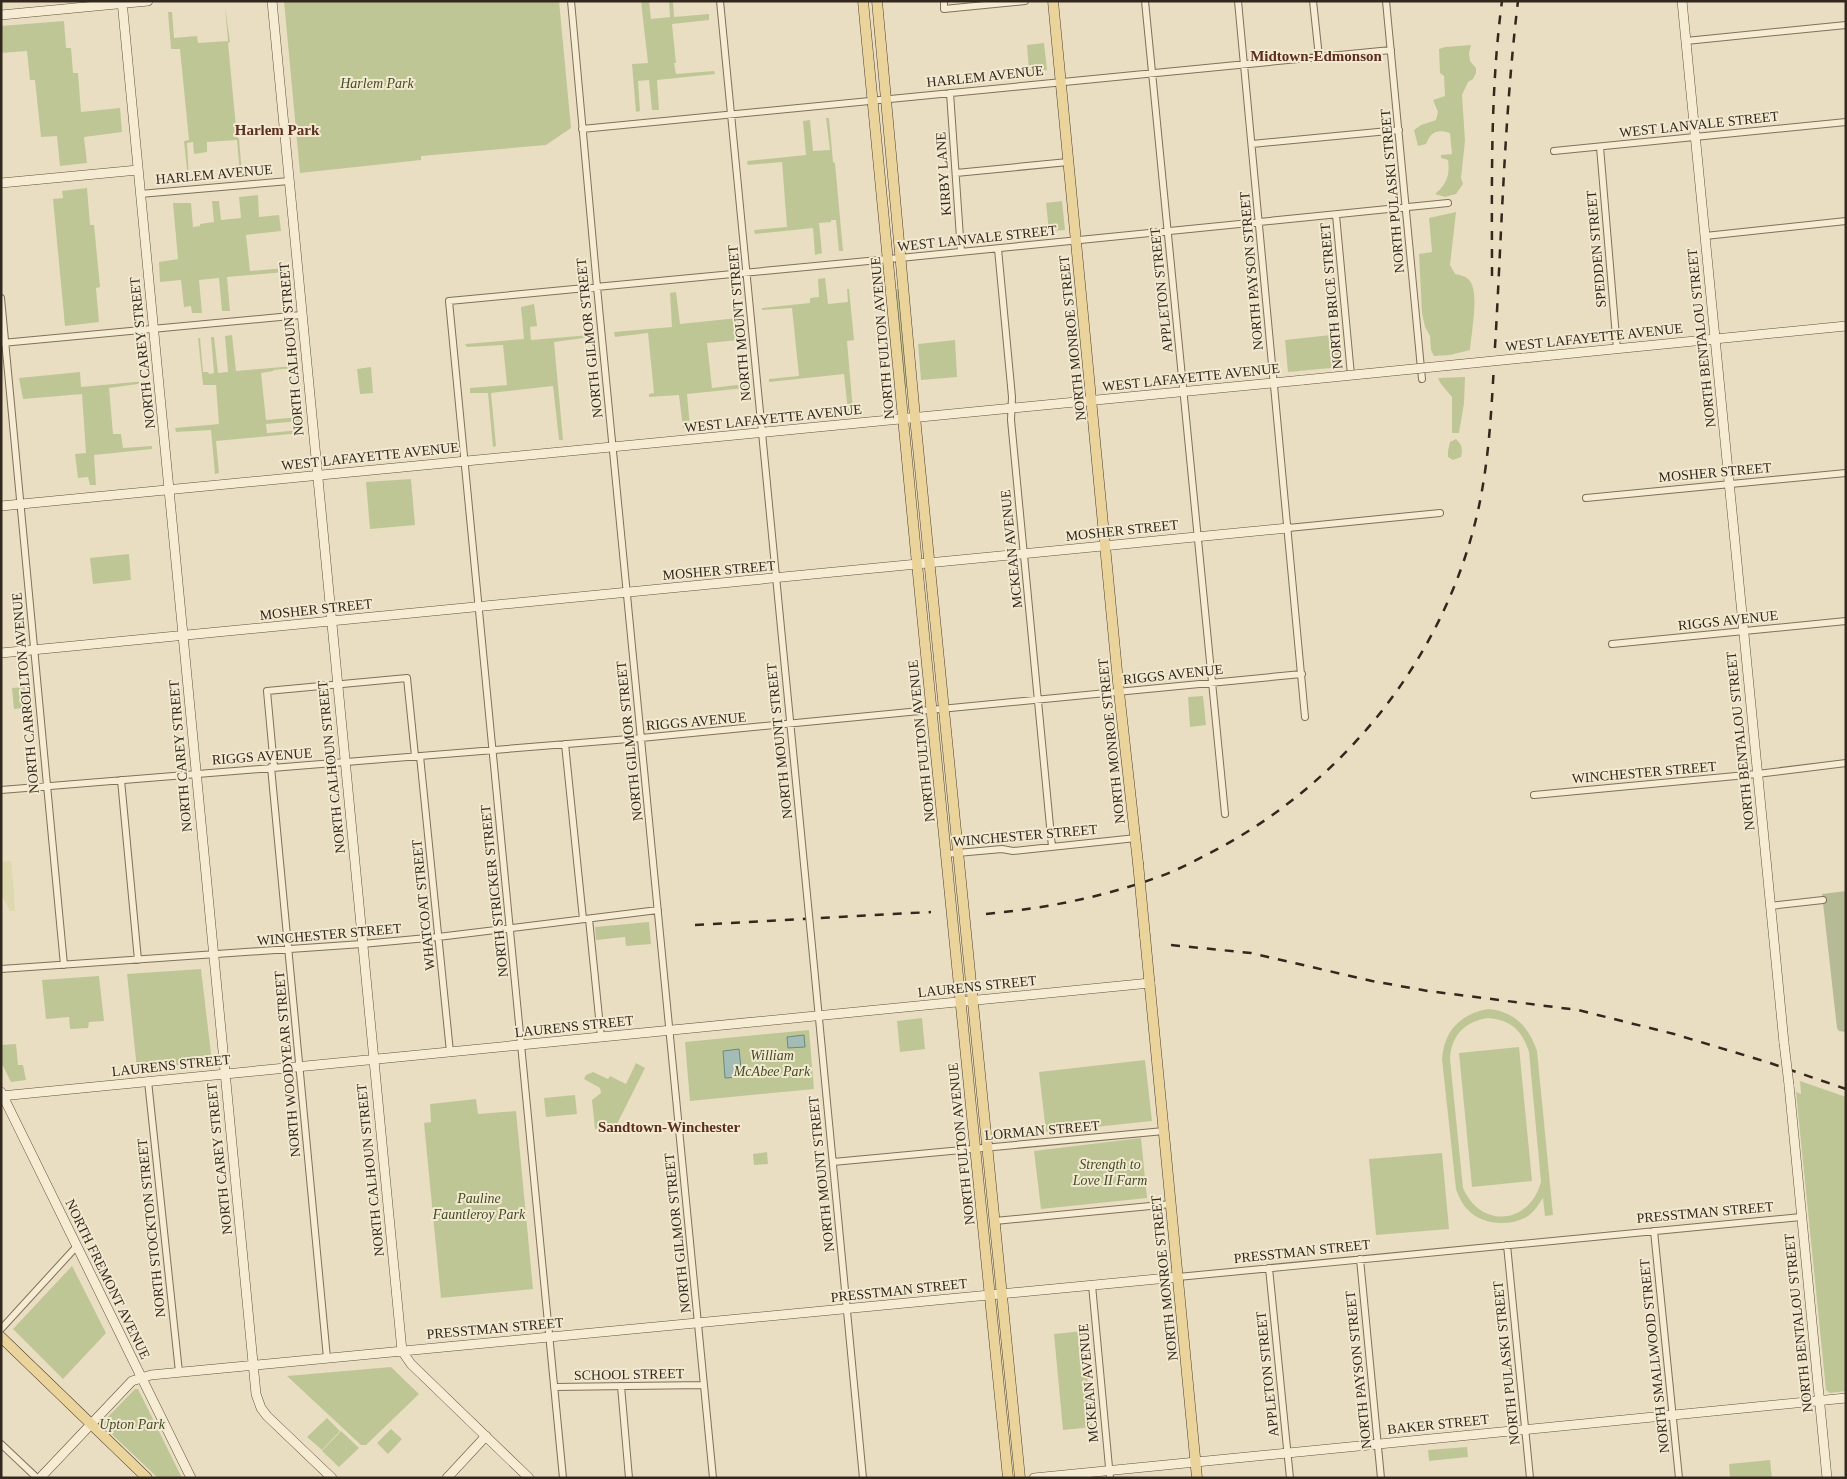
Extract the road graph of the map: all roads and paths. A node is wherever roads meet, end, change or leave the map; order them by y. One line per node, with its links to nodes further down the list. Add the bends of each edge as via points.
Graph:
1 (148, 1): 15 (street)
2 (272, 1): 38 (street, NORTH CALHOUN STREET)
3 (571, 1): 29 (street, NORTH GILMOR STREET)
4 (720, 1): 27 (street, NORTH MOUNT STREET)
5 (864, 1): 26 (main road, NORTH FULTON AVENUE)
6 (877, 1): 25 (main road, NORTH FULTON AVENUE)
7 (944, 1): 8 (street, via 944,9)
8 (1025, 1)
9 (1053, 1): 23 (main road, NORTH MONROE STREET)
10 (1145, 1): 22 (street, APPLETON STREET)
11 (1238, 1): 21 (street, NORTH PAYSON STREET)
12 (1313, 1): 20 (street)
13 (1386, 1): 19 (street, NORTH PULASKI STREET)
14 (1682, 1): 18 (street, NORTH BENTALOU STREET)
15 (122, 2): 16 (street); 36 (street, NORTH CAREY STREET)
16 (1, 15)
17 (1846, 25): 18 (street)
18 (1686, 41): 31 (street, NORTH BENTALOU STREET)
19 (1391, 50): 20 (street, HARLEM AVENUE); 30 (street, NORTH PULASKI STREET)
20 (1319, 57): 21 (street, HARLEM AVENUE)
21 (1244, 64): 22 (street, HARLEM AVENUE); 32 (street, NORTH PAYSON STREET)
22 (1152, 74): 23 (street, HARLEM AVENUE); 46 (street, APPLETON STREET)
23 (1061, 82): 24 (street, HARLEM AVENUE); 35 (main road, NORTH MONROE STREET)
24 (950, 93): 25 (street, HARLEM AVENUE); 37 (street, KIRBY LANE)
25 (886, 100): 26 (street, HARLEM AVENUE); 51 (main road, NORTH FULTON AVENUE)
26 (873, 101): 27 (street, HARLEM AVENUE); 52 (main road, NORTH FULTON AVENUE)
27 (731, 114): 29 (street, HARLEM AVENUE); 53 (street, NORTH MOUNT STREET)
28 (1846, 122): 31 (street, WEST LANVALE STREET)
29 (582, 129): 54 (street, NORTH GILMOR STREET)
30 (1398, 130): 32 (street); 42 (street, NORTH PULASKI STREET)
31 (1695, 137): 33 (street, WEST LANVALE STREET); 47 (street, NORTH BENTALOU STREET)
32 (1252, 144): 45 (street, NORTH PAYSON STREET)
33 (1600, 147): 34 (street, WEST LANVALE STREET); 62 (street, SPEDDEN STREET)
34 (1554, 151)
35 (1068, 162): 37 (street); 48 (main road, NORTH MONROE STREET)
36 (138, 170): 39 (street, HARLEM AVENUE); 40 (street, NORTH CAREY STREET)
37 (956, 173): 50 (street, KIRBY LANE)
38 (290, 180): 40 (street, HARLEM AVENUE); 57 (street, NORTH CALHOUN STREET)
39 (1, 183)
40 (140, 194): 59 (street, NORTH CAREY STREET)
41 (1448, 203): 42 (street, WEST LANVALE STREET)
42 (1406, 208): 43 (street, WEST LANVALE STREET); 63 (street, NORTH PULASKI STREET)
43 (1336, 214): 45 (street, WEST LANVALE STREET); 63 (street, NORTH BRICE STREET, via 1351,375)
44 (1846, 221): 47 (street)
45 (1259, 222): 46 (street, WEST LANVALE STREET); 65 (street, NORTH PAYSON STREET)
46 (1168, 232): 48 (street, WEST LANVALE STREET); 66 (street, APPLETON STREET)
47 (1705, 236): 60 (street, NORTH BENTALOU STREET)
48 (1076, 241): 49 (street, WEST LANVALE STREET); 67 (main road, NORTH MONROE STREET)
49 (998, 248): 50 (street, WEST LANVALE STREET); 68 (street, MCKEAN AVENUE)
50 (961, 252): 51 (street, WEST LANVALE STREET)
51 (901, 258): 52 (street, WEST LANVALE STREET); 69 (main road, NORTH FULTON AVENUE)
52 (888, 260): 53 (street, WEST LANVALE STREET); 70 (main road, NORTH FULTON AVENUE)
53 (746, 272): 54 (street, WEST LANVALE STREET); 71 (street, NORTH MOUNT STREET)
54 (597, 287): 56 (street, WEST LANVALE STREET); 72 (street, NORTH GILMOR STREET)
55 (1, 298): 61 (street, NORTH CARROLLTON AVENUE)
56 (449, 301): 73 (street, NORTH STRICKER STREET)
57 (301, 314): 59 (street); 75 (street, NORTH CALHOUN STREET)
58 (1846, 326): 60 (street, WEST LAFAYETTE AVENUE)
59 (153, 329): 61 (street); 77 (street, NORTH CAREY STREET)
60 (1715, 339): 62 (street, WEST LAFAYETTE AVENUE); 76 (street, NORTH BENTALOU STREET)
61 (3, 343): 79 (street, NORTH CARROLLTON AVENUE)
62 (1617, 349): 65 (street, WEST LAFAYETTE AVENUE, bridge)
63 (1421, 368): 64 (street, NORTH PULASKI STREET)
64 (1422, 379)
65 (1274, 382): 66 (street, WEST LAFAYETTE AVENUE); 82 (street, NORTH PAYSON STREET)
66 (1184, 391): 67 (street, WEST LAFAYETTE AVENUE); 83 (street, APPLETON STREET)
67 (1092, 400): 68 (street, WEST LAFAYETTE AVENUE); 84 (main road, NORTH MONROE STREET)
68 (1011, 408): 69 (street, WEST LAFAYETTE AVENUE); 85 (street, MCKEAN AVENUE)
69 (916, 418): 70 (street, WEST LAFAYETTE AVENUE); 86 (main road, NORTH FULTON AVENUE)
70 (903, 419): 71 (street, WEST LAFAYETTE AVENUE); 87 (main road, NORTH FULTON AVENUE)
71 (762, 432): 72 (street, WEST LAFAYETTE AVENUE); 88 (street, NORTH MOUNT STREET)
72 (612, 446): 73 (street, WEST LAFAYETTE AVENUE); 89 (street, NORTH GILMOR STREET)
73 (464, 461): 75 (street, WEST LAFAYETTE AVENUE); 90 (street, NORTH STRICKER STREET)
74 (1846, 473): 76 (street, MOSHER STREET)
75 (317, 475): 77 (street, WEST LAFAYETTE AVENUE); 91 (street, NORTH CALHOUN STREET)
76 (1729, 484): 78 (street, MOSHER STREET); 93 (street, NORTH BENTALOU STREET)
77 (169, 490): 79 (street, WEST LAFAYETTE AVENUE); 94 (street, NORTH CAREY STREET)
78 (1586, 498)
79 (20, 504): 80 (street, WEST LAFAYETTE AVENUE); 96 (street, NORTH CARROLLTON AVENUE)
80 (1, 506)
81 (1440, 513): 82 (street, MOSHER STREET)
82 (1288, 528): 83 (street, MOSHER STREET); 98 (street, NORTH PAYSON STREET)
83 (1198, 537): 84 (street, MOSHER STREET); 99 (street, APPLETON STREET)
84 (1106, 546): 85 (street, MOSHER STREET); 101 (main road, NORTH MONROE STREET)
85 (1024, 554): 86 (street, MOSHER STREET); 102 (street, MCKEAN AVENUE)
86 (930, 563): 87 (street, MOSHER STREET); 103 (main road, NORTH FULTON AVENUE)
87 (917, 564): 88 (street, MOSHER STREET); 104 (main road, NORTH FULTON AVENUE)
88 (776, 578): 89 (street, MOSHER STREET); 106 (street, NORTH MOUNT STREET)
89 (627, 593): 90 (street, MOSHER STREET); 107 (street, NORTH GILMOR STREET)
90 (479, 607): 91 (street, MOSHER STREET); 109 (street, NORTH STRICKER STREET)
91 (331, 621): 94 (street, MOSHER STREET); 100 (street, NORTH CALHOUN STREET)
92 (1846, 621): 93 (street, RIGGS AVENUE)
93 (1744, 631): 95 (street, RIGGS AVENUE); 115 (street, NORTH BENTALOU STREET)
94 (183, 635): 96 (street, MOSHER STREET); 114 (street, NORTH CAREY STREET)
95 (1612, 644)
96 (34, 650): 97 (street, MOSHER STREET); 117 (street, NORTH CARROLLTON AVENUE)
97 (1, 653)
98 (1302, 674): 99 (street, RIGGS AVENUE); 105 (street, NORTH PAYSON STREET)
99 (1212, 683): 101 (street, RIGGS AVENUE); 120 (street, APPLETON STREET)
100 (337, 684): 110 (street, WHATCOAT STREET, via 407,678); 111 (street, NORTH CALHOUN STREET); 113 (street, NORTH WOODYEAR STREET, via 267,691)
101 (1119, 692): 102 (street, RIGGS AVENUE); 121 (main road, NORTH MONROE STREET)
102 (1038, 700): 103 (street, RIGGS AVENUE); 122 (street, MCKEAN AVENUE)
103 (945, 709): 104 (street, RIGGS AVENUE); 123 (main road, NORTH FULTON AVENUE)
104 (931, 711): 106 (street, RIGGS AVENUE); 124 (main road, NORTH FULTON AVENUE)
105 (1305, 717)
106 (790, 724): 107 (street, RIGGS AVENUE); 140 (street, NORTH MOUNT STREET, bridge)
107 (641, 738): 108 (street, RIGGS AVENUE); 127 (street, NORTH GILMOR STREET)
108 (564, 744): 109 (street, RIGGS AVENUE); 128 (street)
109 (493, 750): 110 (street, RIGGS AVENUE); 129 (street, NORTH STRICKER STREET)
110 (417, 756): 111 (street, RIGGS AVENUE); 130 (street, WHATCOAT STREET)
111 (345, 762): 113 (street, RIGGS AVENUE); 131 (street, NORTH CALHOUN STREET)
112 (1846, 763): 115 (street, WINCHESTER STREET)
113 (273, 767): 114 (street, RIGGS AVENUE); 132 (street, NORTH WOODYEAR STREET)
114 (196, 773): 116 (street, RIGGS AVENUE); 133 (street, NORTH CAREY STREET)
115 (1757, 774): 119 (street, WINCHESTER STREET); 126 (street, NORTH BENTALOU STREET)
116 (121, 780): 117 (street, RIGGS AVENUE); 134 (street)
117 (46, 786): 118 (street, RIGGS AVENUE); 135 (street, NORTH CARROLLTON AVENUE)
118 (1, 790)
119 (1534, 795)
120 (1225, 814)
121 (1136, 838): 122 (street, WINCHESTER STREET); 137 (main road, NORTH MONROE STREET, bridge)
122 (1052, 847): 123 (street, WINCHESTER STREET)
123 (959, 853): 124 (street, WINCHESTER STREET); 138 (main road, NORTH FULTON AVENUE)
124 (946, 854): 139 (main road, NORTH FULTON AVENUE)
125 (1823, 900): 126 (street)
126 (1770, 906): 155 (street, NORTH BENTALOU STREET, bridge)
127 (658, 910): 128 (street, WINCHESTER STREET); 141 (street, NORTH GILMOR STREET)
128 (586, 919): 129 (street, WINCHESTER STREET); 142 (street)
129 (510, 928): 130 (street, WINCHESTER STREET); 143 (street, NORTH STRICKER STREET)
130 (438, 937): 131 (street, WINCHESTER STREET); 144 (street, WHATCOAT STREET)
131 (362, 944): 132 (street, WINCHESTER STREET); 145 (street, NORTH CALHOUN STREET)
132 (288, 950): 133 (street, WINCHESTER STREET); 146 (street, NORTH WOODYEAR STREET)
133 (213, 955): 134 (street, WINCHESTER STREET); 147 (street, NORTH CAREY STREET)
134 (138, 960): 135 (street, WINCHESTER STREET)
135 (64, 965): 136 (street, WINCHESTER STREET)
136 (1, 969)
137 (1150, 983): 138 (street, LAURENS STREET); 150 (main road, NORTH MONROE STREET)
138 (973, 1000): 139 (street, LAURENS STREET); 151 (main road, NORTH FULTON AVENUE)
139 (960, 1002): 140 (street, LAURENS STREET); 152 (main road, NORTH FULTON AVENUE)
140 (819, 1016): 141 (street, LAURENS STREET); 153 (street, NORTH MOUNT STREET)
141 (669, 1030): 142 (street, LAURENS STREET); 167 (street, NORTH GILMOR STREET)
142 (601, 1037): 143 (street, LAURENS STREET)
143 (522, 1045): 144 (street, LAURENS STREET); 170 (street, NORTH STRICKER STREET)
144 (450, 1052): 145 (street, LAURENS STREET)
145 (373, 1059): 146 (street, LAURENS STREET); 171 (street, NORTH CALHOUN STREET)
146 (299, 1067): 147 (street, LAURENS STREET); 172 (street, NORTH WOODYEAR STREET)
147 (225, 1074): 148 (street, LAURENS STREET); 173 (street, NORTH CAREY STREET)
148 (148, 1081): 149 (street, LAURENS STREET); 174 (street, NORTH STOCKTON STREET)
149 (2, 1094): 159 (street, NORTH FREMONT AVENUE)
150 (1164, 1131): 151 (street, LORMAN STREET); 154 (main road, NORTH MONROE STREET)
151 (988, 1148): 152 (street, LORMAN STREET); 156 (main road, NORTH FULTON AVENUE)
152 (975, 1149): 153 (street, LORMAN STREET); 165 (main road, NORTH FULTON AVENUE)
153 (833, 1162): 166 (street, NORTH MOUNT STREET)
154 (1171, 1204): 156 (street); 162 (main road, NORTH MONROE STREET)
155 (1802, 1217): 157 (street, PRESSTMAN STREET); 180 (street, NORTH BENTALOU STREET)
156 (995, 1221): 164 (main road, NORTH FULTON AVENUE)
157 (1654, 1231): 158 (street, PRESSTMAN STREET); 181 (street, NORTH SMALLWOOD STREET)
158 (1507, 1245): 160 (street, PRESSTMAN STREET); 183 (street, NORTH PULASKI STREET)
159 (77, 1246): 168 (street); 175 (street, NORTH FREMONT AVENUE)
160 (1360, 1259): 161 (street, PRESSTMAN STREET); 186 (street, NORTH PAYSON STREET)
161 (1269, 1268): 162 (street, PRESSTMAN STREET); 187 (street, APPLETON STREET)
162 (1178, 1277): 163 (street, PRESSTMAN STREET); 188 (main road, NORTH MONROE STREET)
163 (1092, 1285): 164 (street, PRESSTMAN STREET); 189 (street, MCKEAN AVENUE)
164 (1002, 1294): 165 (street, PRESSTMAN STREET); 201 (main road, NORTH FULTON AVENUE)
165 (989, 1295): 166 (street, PRESSTMAN STREET); 200 (main road, NORTH FULTON AVENUE)
166 (847, 1309): 167 (street, PRESSTMAN STREET); 199 (street, NORTH MOUNT STREET)
167 (698, 1323): 170 (street, PRESSTMAN STREET); 177 (street, NORTH GILMOR STREET)
168 (1, 1329)
169 (1, 1337): 182 (main road)
170 (550, 1337): 171 (street, PRESSTMAN STREET); 178 (street, NORTH STRICKER STREET)
171 (402, 1351): 172 (street, PRESSTMAN STREET); 184 (street, via 411,1364)
172 (327, 1358): 173 (street, PRESSTMAN STREET)
173 (253, 1365): 174 (street, PRESSTMAN STREET); 190 (street, NORTH CAREY STREET, via 261,1408)
174 (178, 1372): 175 (street, PRESSTMAN STREET)
175 (141, 1377): 182 (street, PRESSTMAN STREET, via 132,1381); 193 (street, NORTH FREMONT AVENUE)
176 (621, 1386): 177 (street, SCHOOL STREET); 178 (street, SCHOOL STREET); 197 (street)
177 (704, 1386): 198 (street, NORTH GILMOR STREET)
178 (554, 1387): 196 (street, NORTH STRICKER STREET)
179 (1846, 1398): 180 (street, BAKER STREET)
180 (1820, 1400): 181 (street, BAKER STREET); 208 (street, NORTH BENTALOU STREET)
181 (1672, 1415): 183 (street, BAKER STREET); 207 (street, NORTH SMALLWOOD STREET)
182 (91, 1424): 191 (street, PRESSTMAN STREET); 192 (main road)
183 (1525, 1429): 186 (street, BAKER STREET); 206 (street, NORTH PULASKI STREET)
184 (486, 1436): 194 (street); 195 (street)
185 (1, 1444): 191 (street)
186 (1378, 1444): 187 (street, BAKER STREET); 205 (street, NORTH PAYSON STREET)
187 (1287, 1453): 188 (street, BAKER STREET); 204 (street, APPLETON STREET)
188 (1196, 1462): 189 (street, BAKER STREET); 203 (main road, NORTH MONROE STREET)
189 (1109, 1474): 202 (street, BAKER STREET)
190 (330, 1477)
191 (38, 1478)
192 (147, 1478)
193 (190, 1478)
194 (446, 1478)
195 (529, 1478)
196 (563, 1478)
197 (629, 1478)
198 (713, 1478)
199 (863, 1478)
200 (1008, 1478)
201 (1020, 1478)
202 (1034, 1478)
203 (1197, 1478)
204 (1290, 1478)
205 (1382, 1478)
206 (1530, 1478)
207 (1679, 1478)
208 (1827, 1478)

